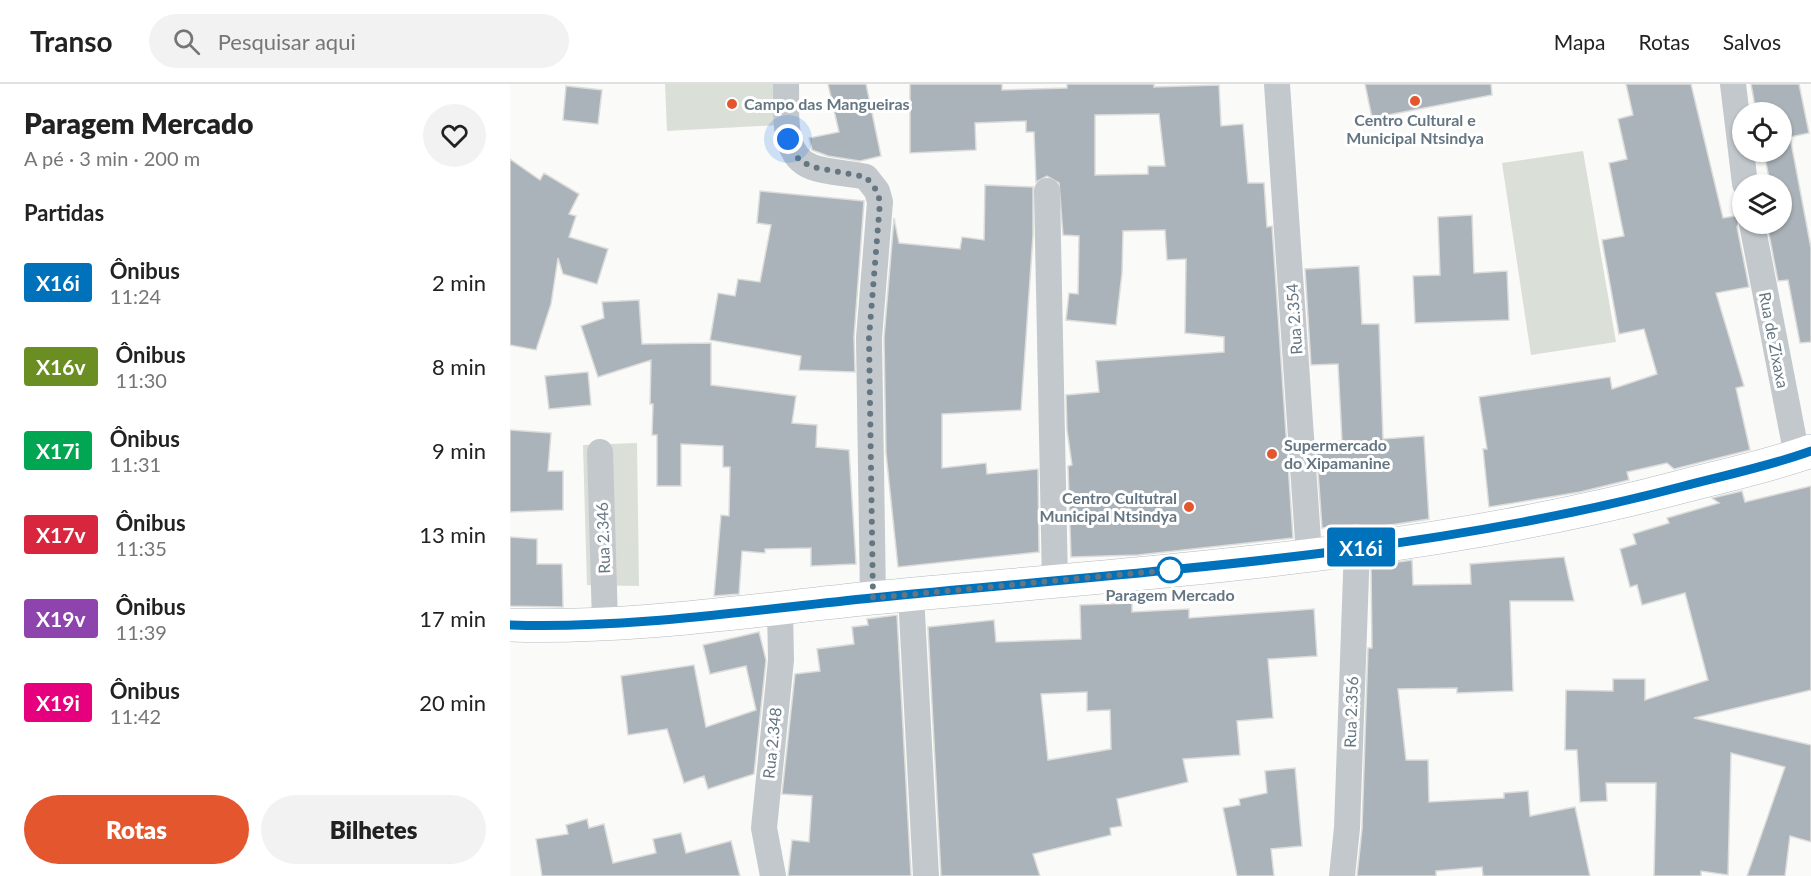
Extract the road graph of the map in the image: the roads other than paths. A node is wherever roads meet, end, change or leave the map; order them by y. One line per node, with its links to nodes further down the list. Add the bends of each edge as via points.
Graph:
1 (786, 84): 13 (street, via 788,139 799,160 812,167 866,177 880,202 869,338)
2 (1277, 84): 10 (street, Rua 2.354)
3 (1733, 84): 4 (street)
4 (1744, 174)
5 (1047, 191): 11 (street)
6 (1754, 234): 8 (street, Rua de Zixaxa)
7 (600, 452): 15 (street, Rua 2.346)
8 (1804, 453): 9 (street, via 1633,500 1489,530)
9 (1357, 547): 10 (street); 19 (street, Rua 2.356, via 1347,828)
10 (1309, 555): 11 (street)
11 (1055, 582): 12 (street)
12 (911, 595): 13 (street); 18 (street)
13 (873, 598): 14 (street)
14 (780, 609): 15 (street); 17 (street, Rua 2.348, via 781,660 764,828)
15 (605, 623): 16 (street, via 563,627)
16 (510, 625)
17 (772, 876)
18 (926, 876)
19 (1341, 876)

